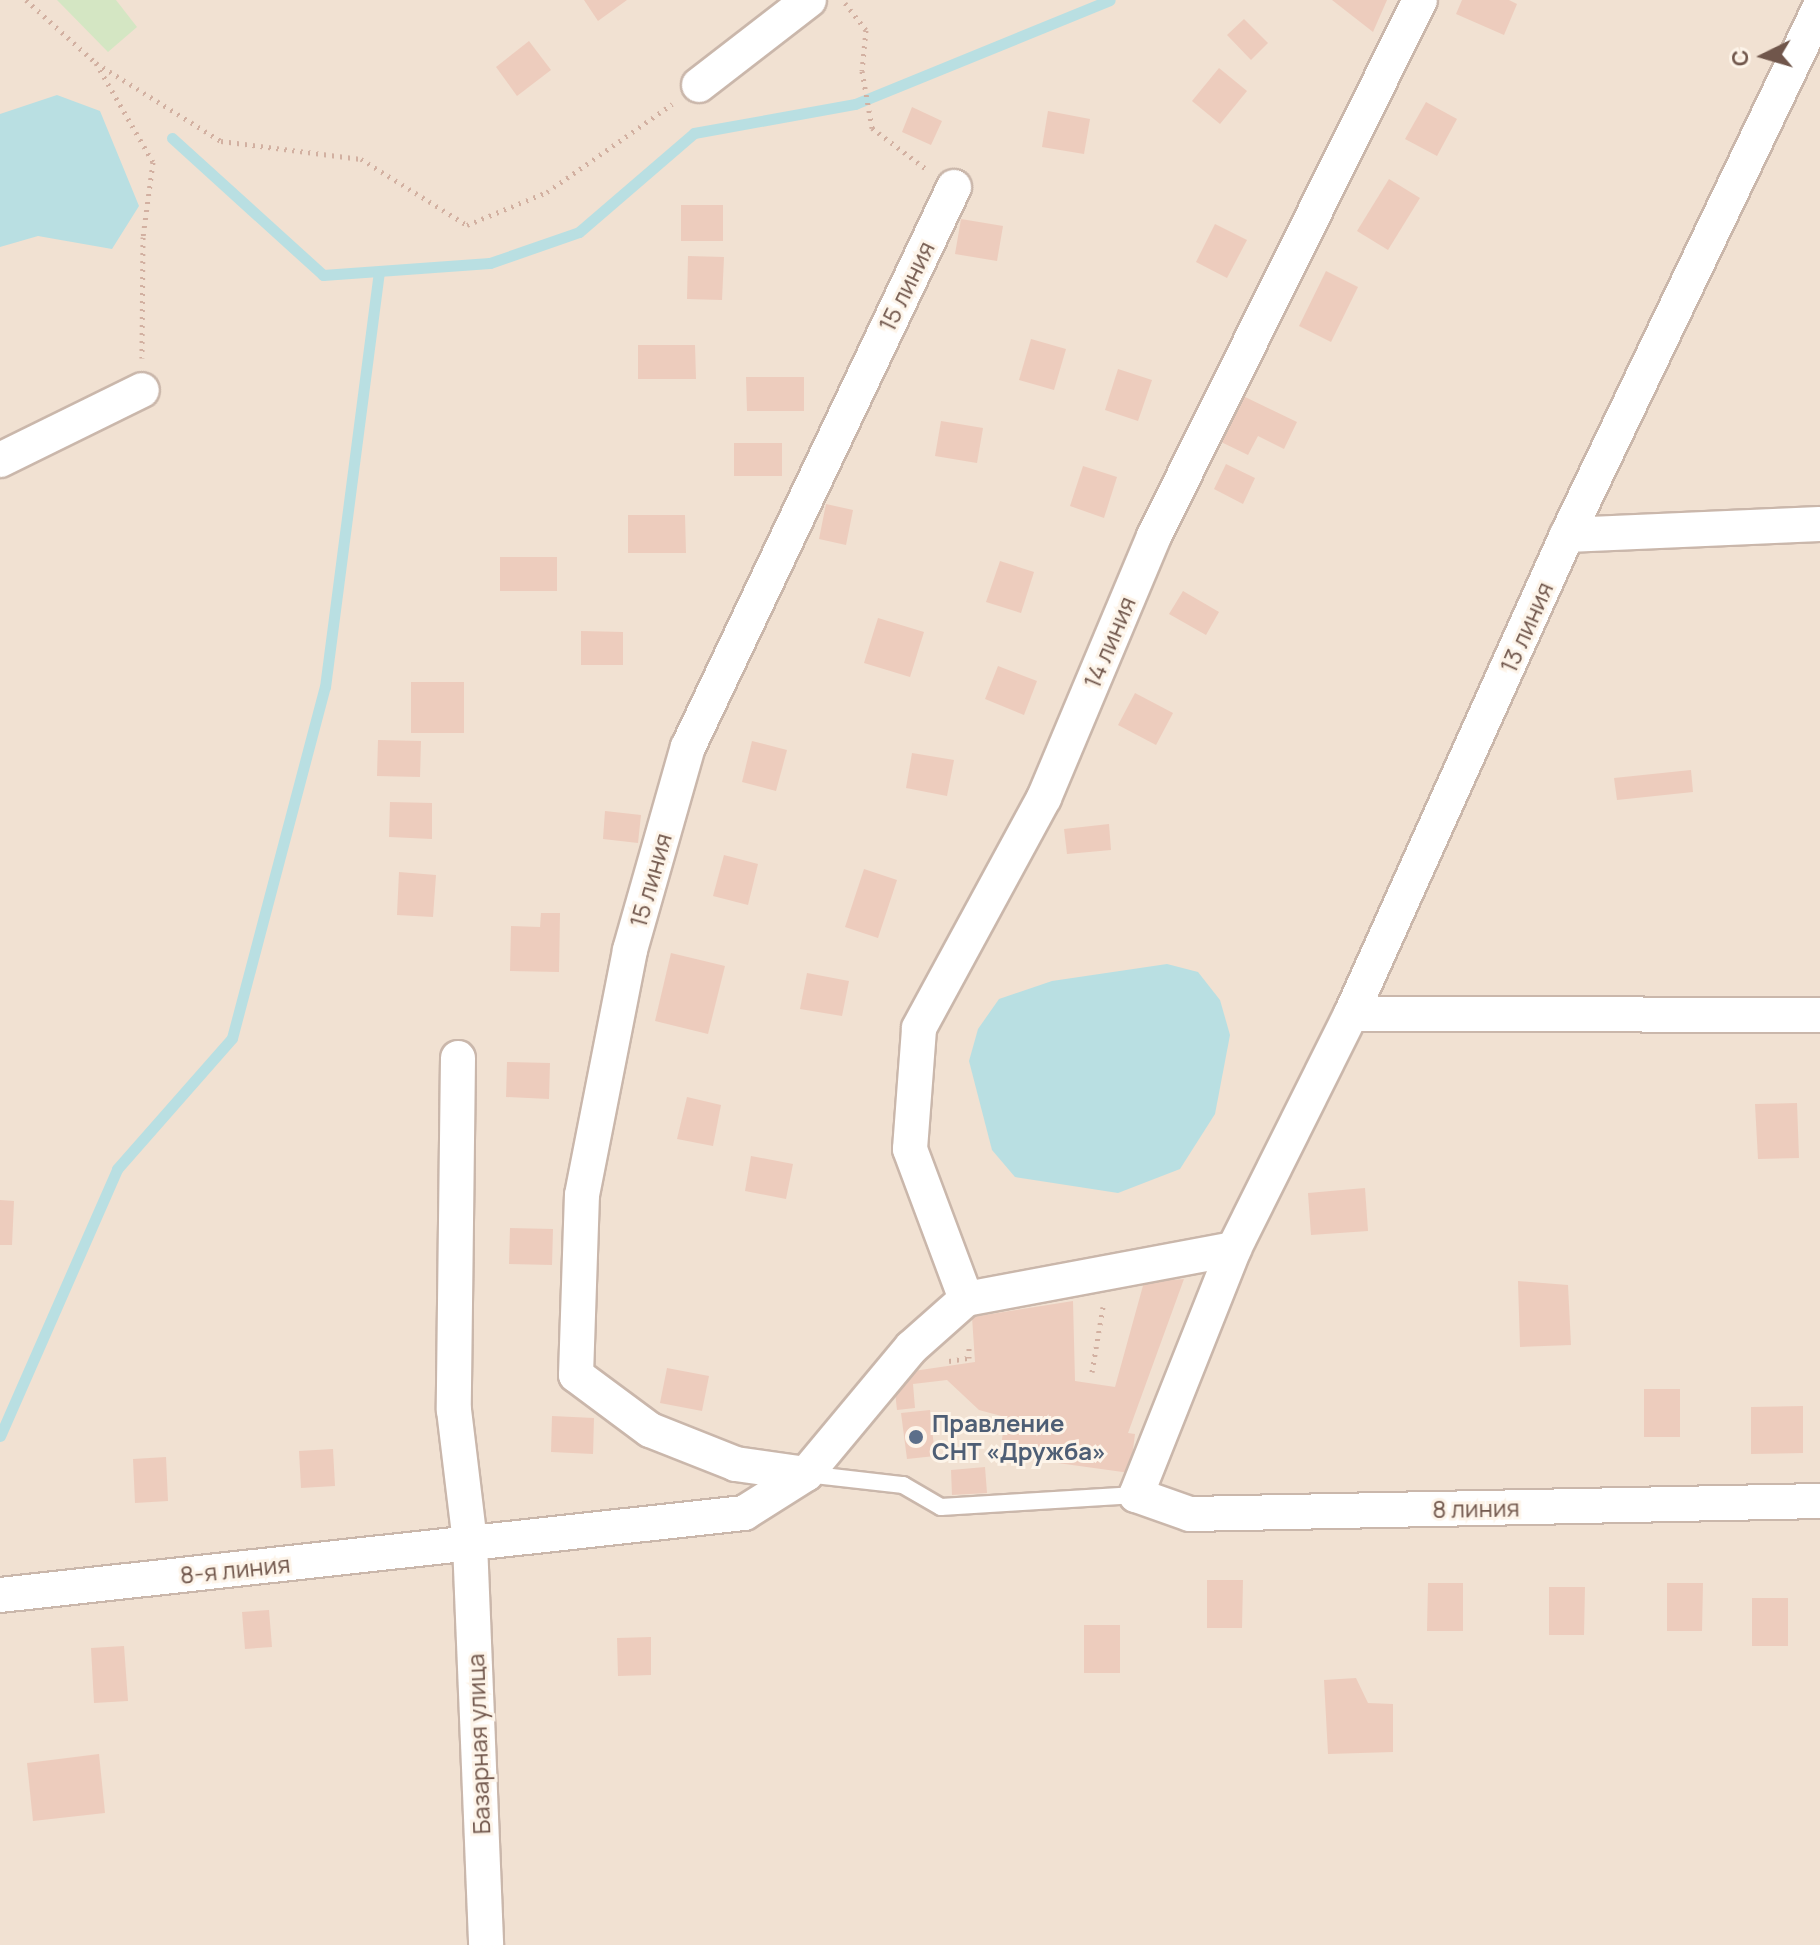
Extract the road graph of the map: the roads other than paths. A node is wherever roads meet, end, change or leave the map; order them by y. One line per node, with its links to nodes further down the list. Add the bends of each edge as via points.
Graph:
1 (809, 0): 4 (street)
2 (1420, 0): 14 (street, 14 линия, via 1154,536 1044,798 919,1028 910,1149)
3 (1820, 7): 9 (street, 13 линия)
4 (699, 85)
5 (954, 187): 15 (street, 15 линия, via 688,747 630,950 582,1195 576,1375 650,1430 736,1464)
6 (142, 390): 7 (street)
7 (0, 460)
8 (1820, 524): 9 (street)
9 (1567, 535): 10 (street, 13 линия)
10 (1351, 1014): 11 (street); 13 (street, 13 линия)
11 (1820, 1015)
12 (458, 1058): 18 (street, Базарная улица, via 454,1410)
13 (1234, 1249): 14 (street); 16 (street, 13 линия)
14 (966, 1299): 15 (street, 8-я линия, via 912,1347)
15 (806, 1474): 16 (lane, via 903,1485 941,1507); 18 (street, 8-я линия, via 744,1513)
16 (1136, 1495): 17 (street, 8 линия, via 1190,1514)
17 (1820, 1501)
18 (470, 1543): 19 (street, 8-я линия); 20 (street, Базарная улица)
19 (0, 1595)
20 (486, 1945)

